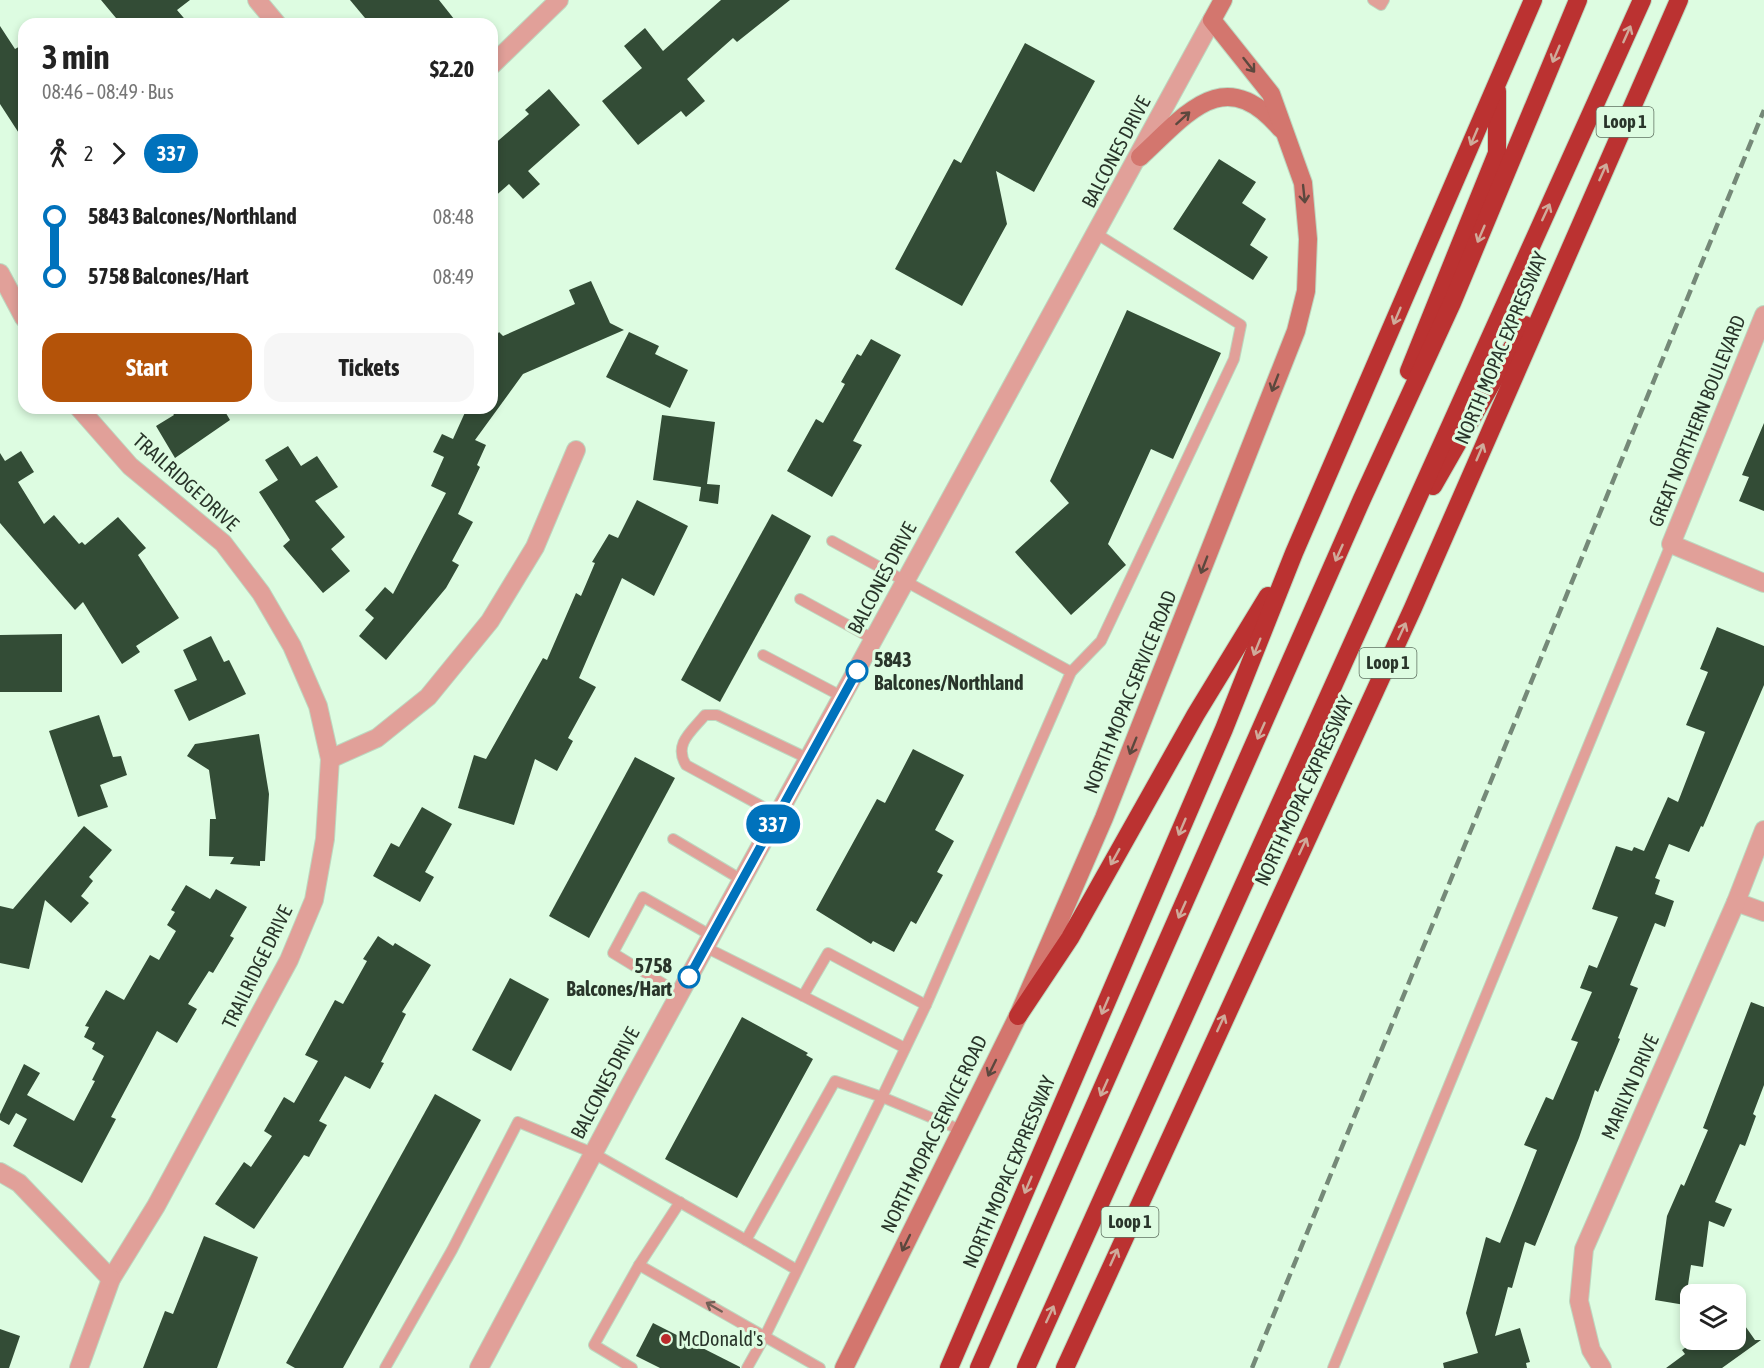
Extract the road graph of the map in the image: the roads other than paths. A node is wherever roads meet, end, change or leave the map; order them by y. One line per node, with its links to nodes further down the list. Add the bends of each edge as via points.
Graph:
1 (257, 0): 10 (street)
2 (559, 0): 12 (street)
3 (1223, 0): 11 (main road, BALCONES DRIVE)
4 (1373, 0): 5 (lane, via 1381,5)
5 (1384, 0)
6 (1533, 0): 13 (highway, NORTH MOPAC EXPRESSWAY)
7 (1578, 0): 23 (highway, one-way to 23, via 1452,303)
8 (1642, 0): 27 (highway, one-way to 8)
9 (1679, 0): 17 (highway, NORTH MOPAC EXPRESSWAY / Loop 1, one-way to 9)
10 (272, 18)
11 (1212, 20): 14 (main road, NORTH MOPAC SERVICE ROAD, one-way to 14, via 1271,94); 15 (street, BALCONES DRIVE)
12 (498, 59)
13 (1498, 84): 23 (highway, via 1497,153 1430,315); 26 (highway, NORTH MOPAC EXPRESSWAY, one-way to 26)
14 (1288, 137): 15 (main road, one-way to 14, via 1197,105 1220,95 1255,103); 47 (main road, NORTH MOPAC SERVICE ROAD, one-way to 47, via 1303,183 1308,238 1306,291 1296,331 1137,738)
15 (1140, 157): 16 (street, BALCONES DRIVE)
16 (1097, 234): 28 (street, BALCONES DRIVE); 33 (lane, via 1241,325 1234,359 1101,641)
17 (1570, 245): 27 (highway); 69 (highway, NORTH MOPAC EXPRESSWAY / Loop 1, one-way to 17, via 1413,609)
18 (0, 273): 19 (street)
19 (18, 307)
20 (1764, 315): 25 (street, GREAT NORTHERN BOULEVARD)
21 (84, 414): 35 (street, TRAILRIDGE DRIVE, via 130,466 223,543 261,593 292,646 318,706)
22 (576, 450): 35 (street, via 535,547 490,621 428,697 377,738)
23 (1362, 499): 67 (highway, one-way to 67)
24 (831, 541): 28 (lane)
25 (1671, 544): 29 (street); 70 (lane)
26 (1294, 553): 47 (highway, one-way to 47, via 1196,714 1070,938); 66 (highway, NORTH MOPAC EXPRESSWAY, one-way to 66, via 1224,729)
27 (1385, 571): 68 (highway, one-way to 27)
28 (907, 580): 31 (street, BALCONES DRIVE); 33 (lane)
29 (1764, 583)
30 (800, 599): 31 (lane)
31 (874, 640): 34 (street, BALCONES DRIVE)
32 (763, 655): 34 (lane)
33 (1071, 672): 46 (lane)
34 (843, 697): 36 (street, BALCONES DRIVE)
35 (330, 759): 57 (street, TRAILRIDGE DRIVE, via 325,839 314,900 293,950 156,1206)
36 (809, 759): 37 (street, BALCONES DRIVE); 37 (lane, via 717,715 705,715 682,742 680,755 686,765)
37 (778, 815): 40 (street, BALCONES DRIVE)
38 (1764, 830): 41 (street, MARILYN DRIVE)
39 (673, 839): 40 (lane)
40 (742, 880): 43 (street, BALCONES DRIVE)
41 (1736, 902): 42 (street); 71 (street, MARILYN DRIVE, via 1584,1249 1579,1301 1591,1350)
42 (1764, 912)
43 (709, 941): 44 (street, BALCONES DRIVE); 44 (lane, via 643,897 613,953); 45 (lane)
44 (680, 994): 51 (street, BALCONES DRIVE)
45 (803, 996): 46 (lane, via 828,953); 48 (lane)
46 (926, 1005): 48 (lane)
47 (1018, 1016): 50 (main road, NORTH MOPAC SERVICE ROAD, one-way to 50)
48 (905, 1048): 49 (lane)
49 (882, 1097): 50 (lane); 54 (lane, via 835,1081); 56 (lane)
50 (961, 1130): 65 (main road, NORTH MOPAC SERVICE ROAD, one-way to 65)
51 (593, 1153): 53 (lane); 60 (lane, via 519,1122); 61 (street, BALCONES DRIVE)
52 (0, 1172): 57 (street, via 19,1183)
53 (680, 1202): 54 (lane); 55 (lane)
54 (746, 1240): 56 (lane)
55 (639, 1265): 58 (lane, one-way to 55); 62 (lane, via 594,1345)
56 (797, 1270): 58 (lane)
57 (111, 1279): 59 (street, TRAILRIDGE DRIVE)
58 (765, 1336): 63 (lane); 64 (lane)
59 (80, 1368)
60 (385, 1368)
61 (479, 1368)
62 (632, 1368)
63 (747, 1368)
64 (820, 1368)
65 (844, 1368)
66 (949, 1368)
67 (979, 1368)
68 (1026, 1368)
69 (1065, 1368)
70 (1333, 1368)
71 (1602, 1368)

